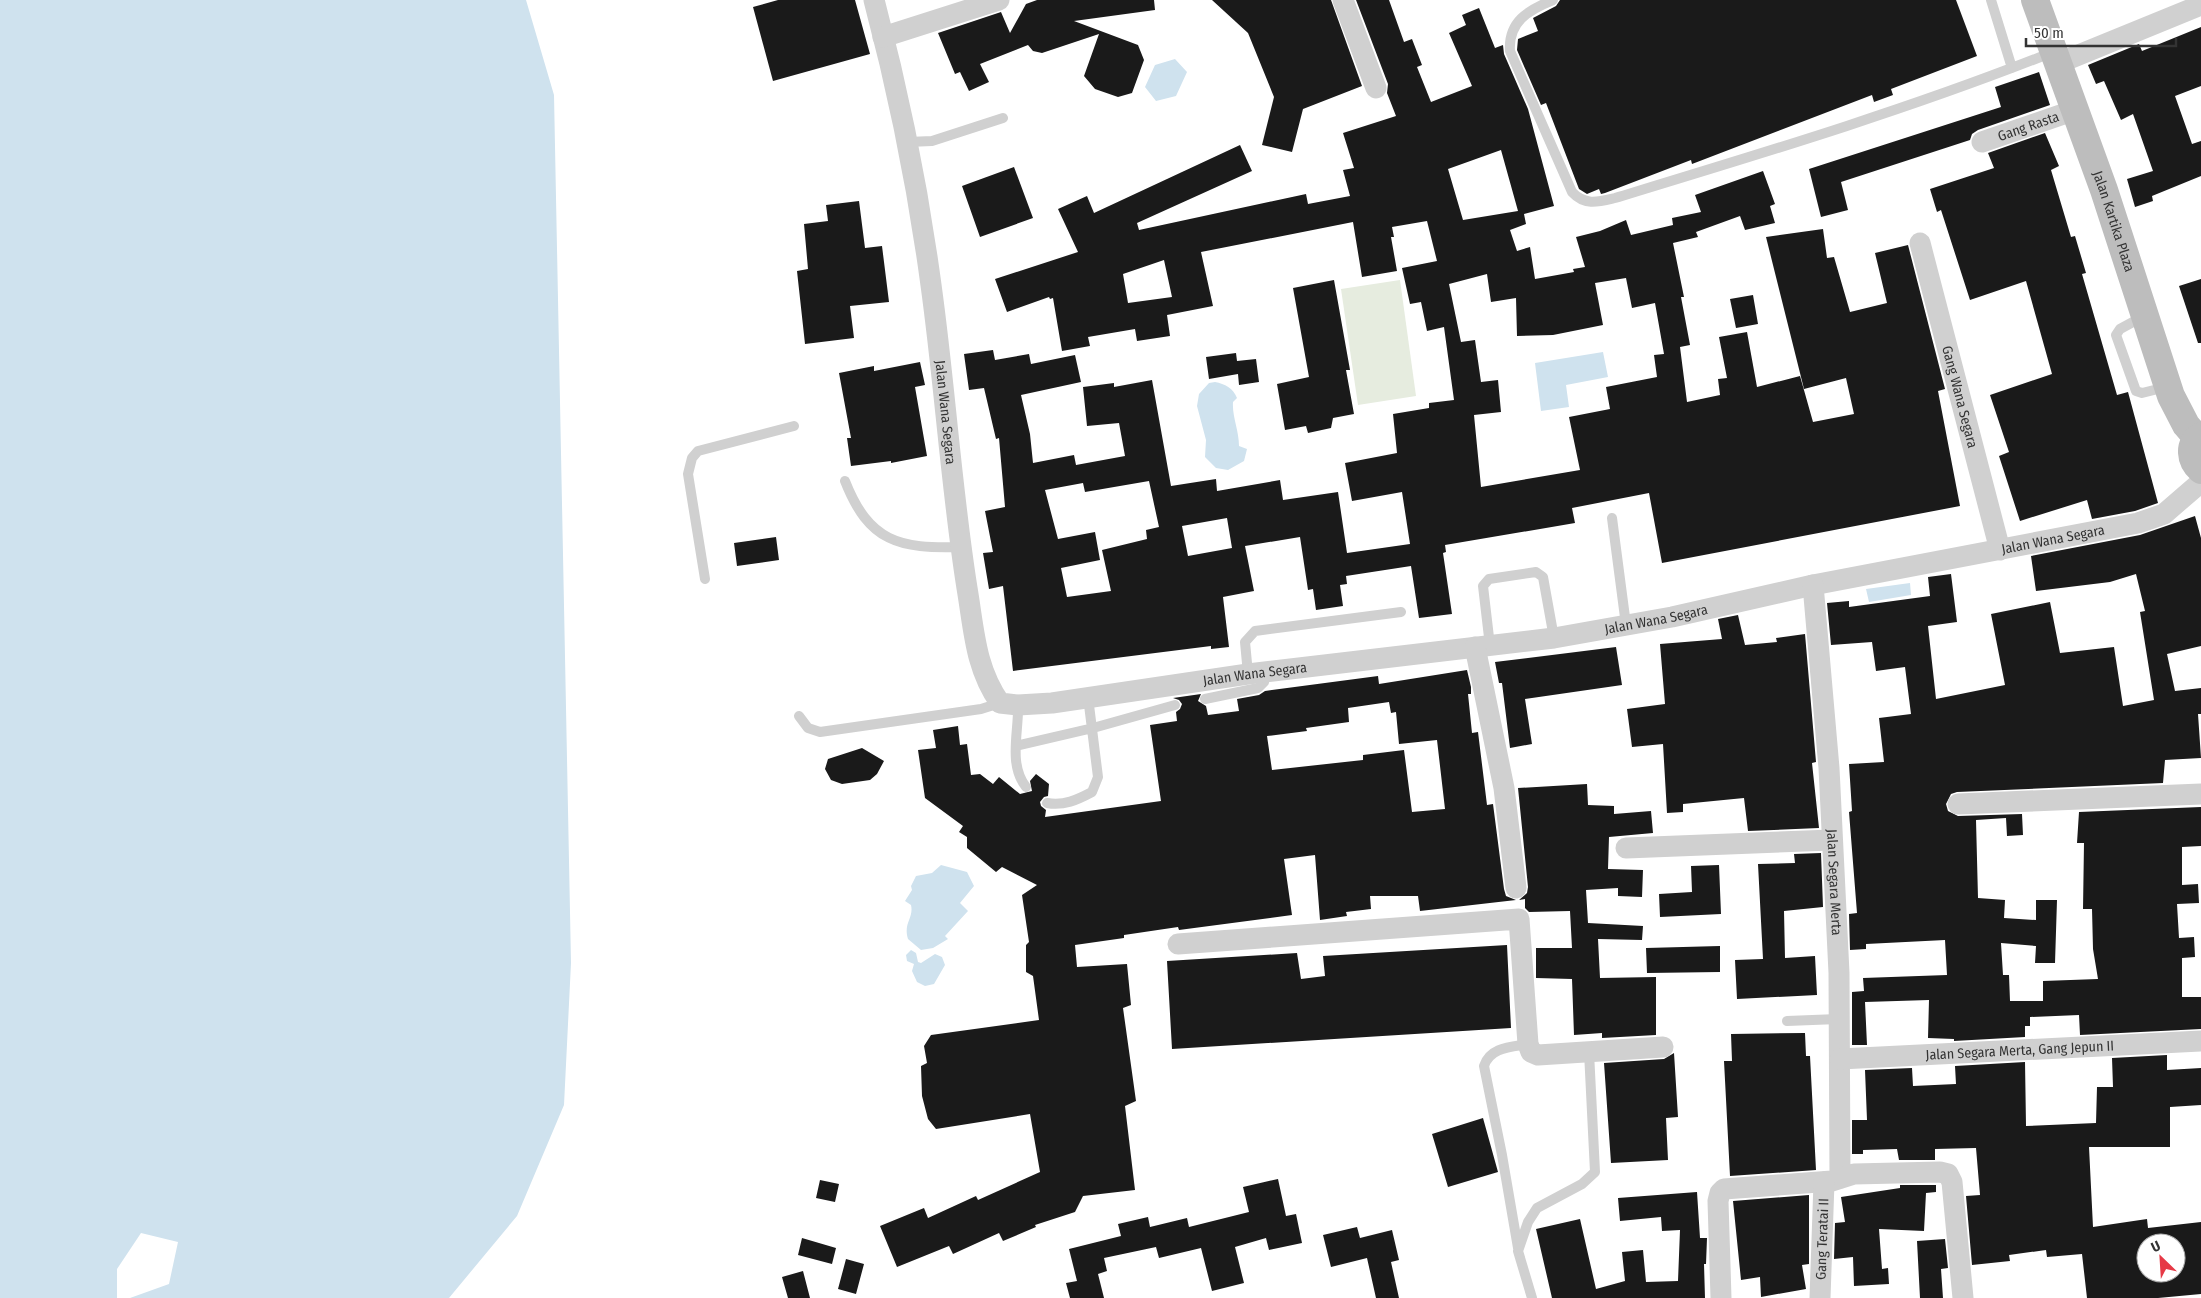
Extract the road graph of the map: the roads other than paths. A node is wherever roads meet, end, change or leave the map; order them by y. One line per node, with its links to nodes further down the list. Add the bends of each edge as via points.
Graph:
1 (874, 0): 8 (street, Jalan Wana Segara)
2 (999, 0): 8 (street)
3 (1343, 0): 11 (street)
4 (1553, 0): 10 (lane, via 1518,20 1511,32 1510,51 1572,192 1588,202 1615,198 1790,145)
5 (1991, 0): 10 (lane)
6 (2035, 0): 9 (main road, Jalan Kartika Plaza)
7 (2201, 5): 9 (street)
8 (883, 37): 14 (street, Jalan Wana Segara)
9 (2057, 57): 10 (lane); 12 (main road, Jalan Kartika Plaza)
10 (2012, 68)
11 (1376, 88)
12 (2075, 110): 15 (street, Gang Rasta); 18 (main road, Jalan Kartika Plaza, via 2167,386 2179,414)
13 (1003, 118): 14 (lane, via 932,141)
14 (908, 142): 22 (street, Jalan Wana Segara, via 931,284)
15 (1982, 142)
16 (1920, 242): 23 (street, Gang Wana Segara)
17 (794, 426): 24 (lane, via 698,451 692,458 688,474)
18 (2199, 437): 20 (main road, via 2193,444 2192,459)
19 (845, 481): 22 (lane, via 866,521 880,534 913,545)
20 (2200, 486): 23 (street, Jalan Wana Segara, via 2164,514 2138,523)
21 (1612, 518): 27 (lane)
22 (961, 547): 33 (street, Jalan Wana Segara, via 983,675)
23 (2000, 550): 25 (street, Jalan Wana Segara)
24 (705, 579)
25 (1813, 585): 27 (street, Jalan Wana Segara, via 1672,618); 42 (street, Jalan Segara Merta)
26 (1400, 612): 30 (lane, via 1254,631 1245,642)
27 (1626, 625): 28 (street, Jalan Wana Segara)
28 (1554, 638): 29 (street, Jalan Wana Segara); 29 (lane, via 1543,577 1536,572 1489,579 1482,586)
29 (1483, 646): 30 (street, Jalan Wana Segara); 44 (street)
30 (1258, 673): 31 (street, Jalan Wana Segara); 32 (lane, via 1264,682 1258,688)
31 (1088, 697): 33 (street, Jalan Wana Segara); 36 (lane)
32 (1205, 699)
33 (1009, 704): 35 (lane, via 820,732 808,728); 37 (lane)
34 (1175, 704): 36 (lane)
35 (799, 716)
36 (1093, 728): 37 (lane); 40 (lane, via 1098,777 1092,792 1072,802)
37 (1016, 746): 38 (lane, via 1018,777)
38 (1026, 787)
39 (2201, 794): 41 (street)
40 (1047, 803)
41 (1958, 804)
42 (1832, 840): 43 (street); 46 (street, Jalan Segara Merta, via 1839,973)
43 (1626, 848)
44 (1516, 888)
45 (1178, 944): 49 (street, via 1519,919)
46 (1838, 1020): 47 (lane); 52 (street, Jalan Segara Merta)
47 (1787, 1021)
48 (2201, 1040): 52 (street, Jalan Segara Merta, Gang Jepun II)
49 (1528, 1044): 51 (street, via 1538,1055); 54 (lane, via 1494,1051 1486,1058 1484,1066)
50 (1663, 1047): 51 (street)
51 (1589, 1052): 54 (lane, via 1595,1172 1582,1184 1537,1208 1528,1222)
52 (1840, 1059): 53 (street, Jalan Segara Merta)
53 (1832, 1180): 56 (street, Gang Teratai II, via 1722,1190 1718,1201); 57 (street, Gang Teratai II); 58 (street, via 1859,1174 1948,1174 1954,1194)
54 (1518, 1251): 55 (lane)
55 (1532, 1298)
56 (1721, 1298)
57 (1820, 1298)
58 (1963, 1298)

